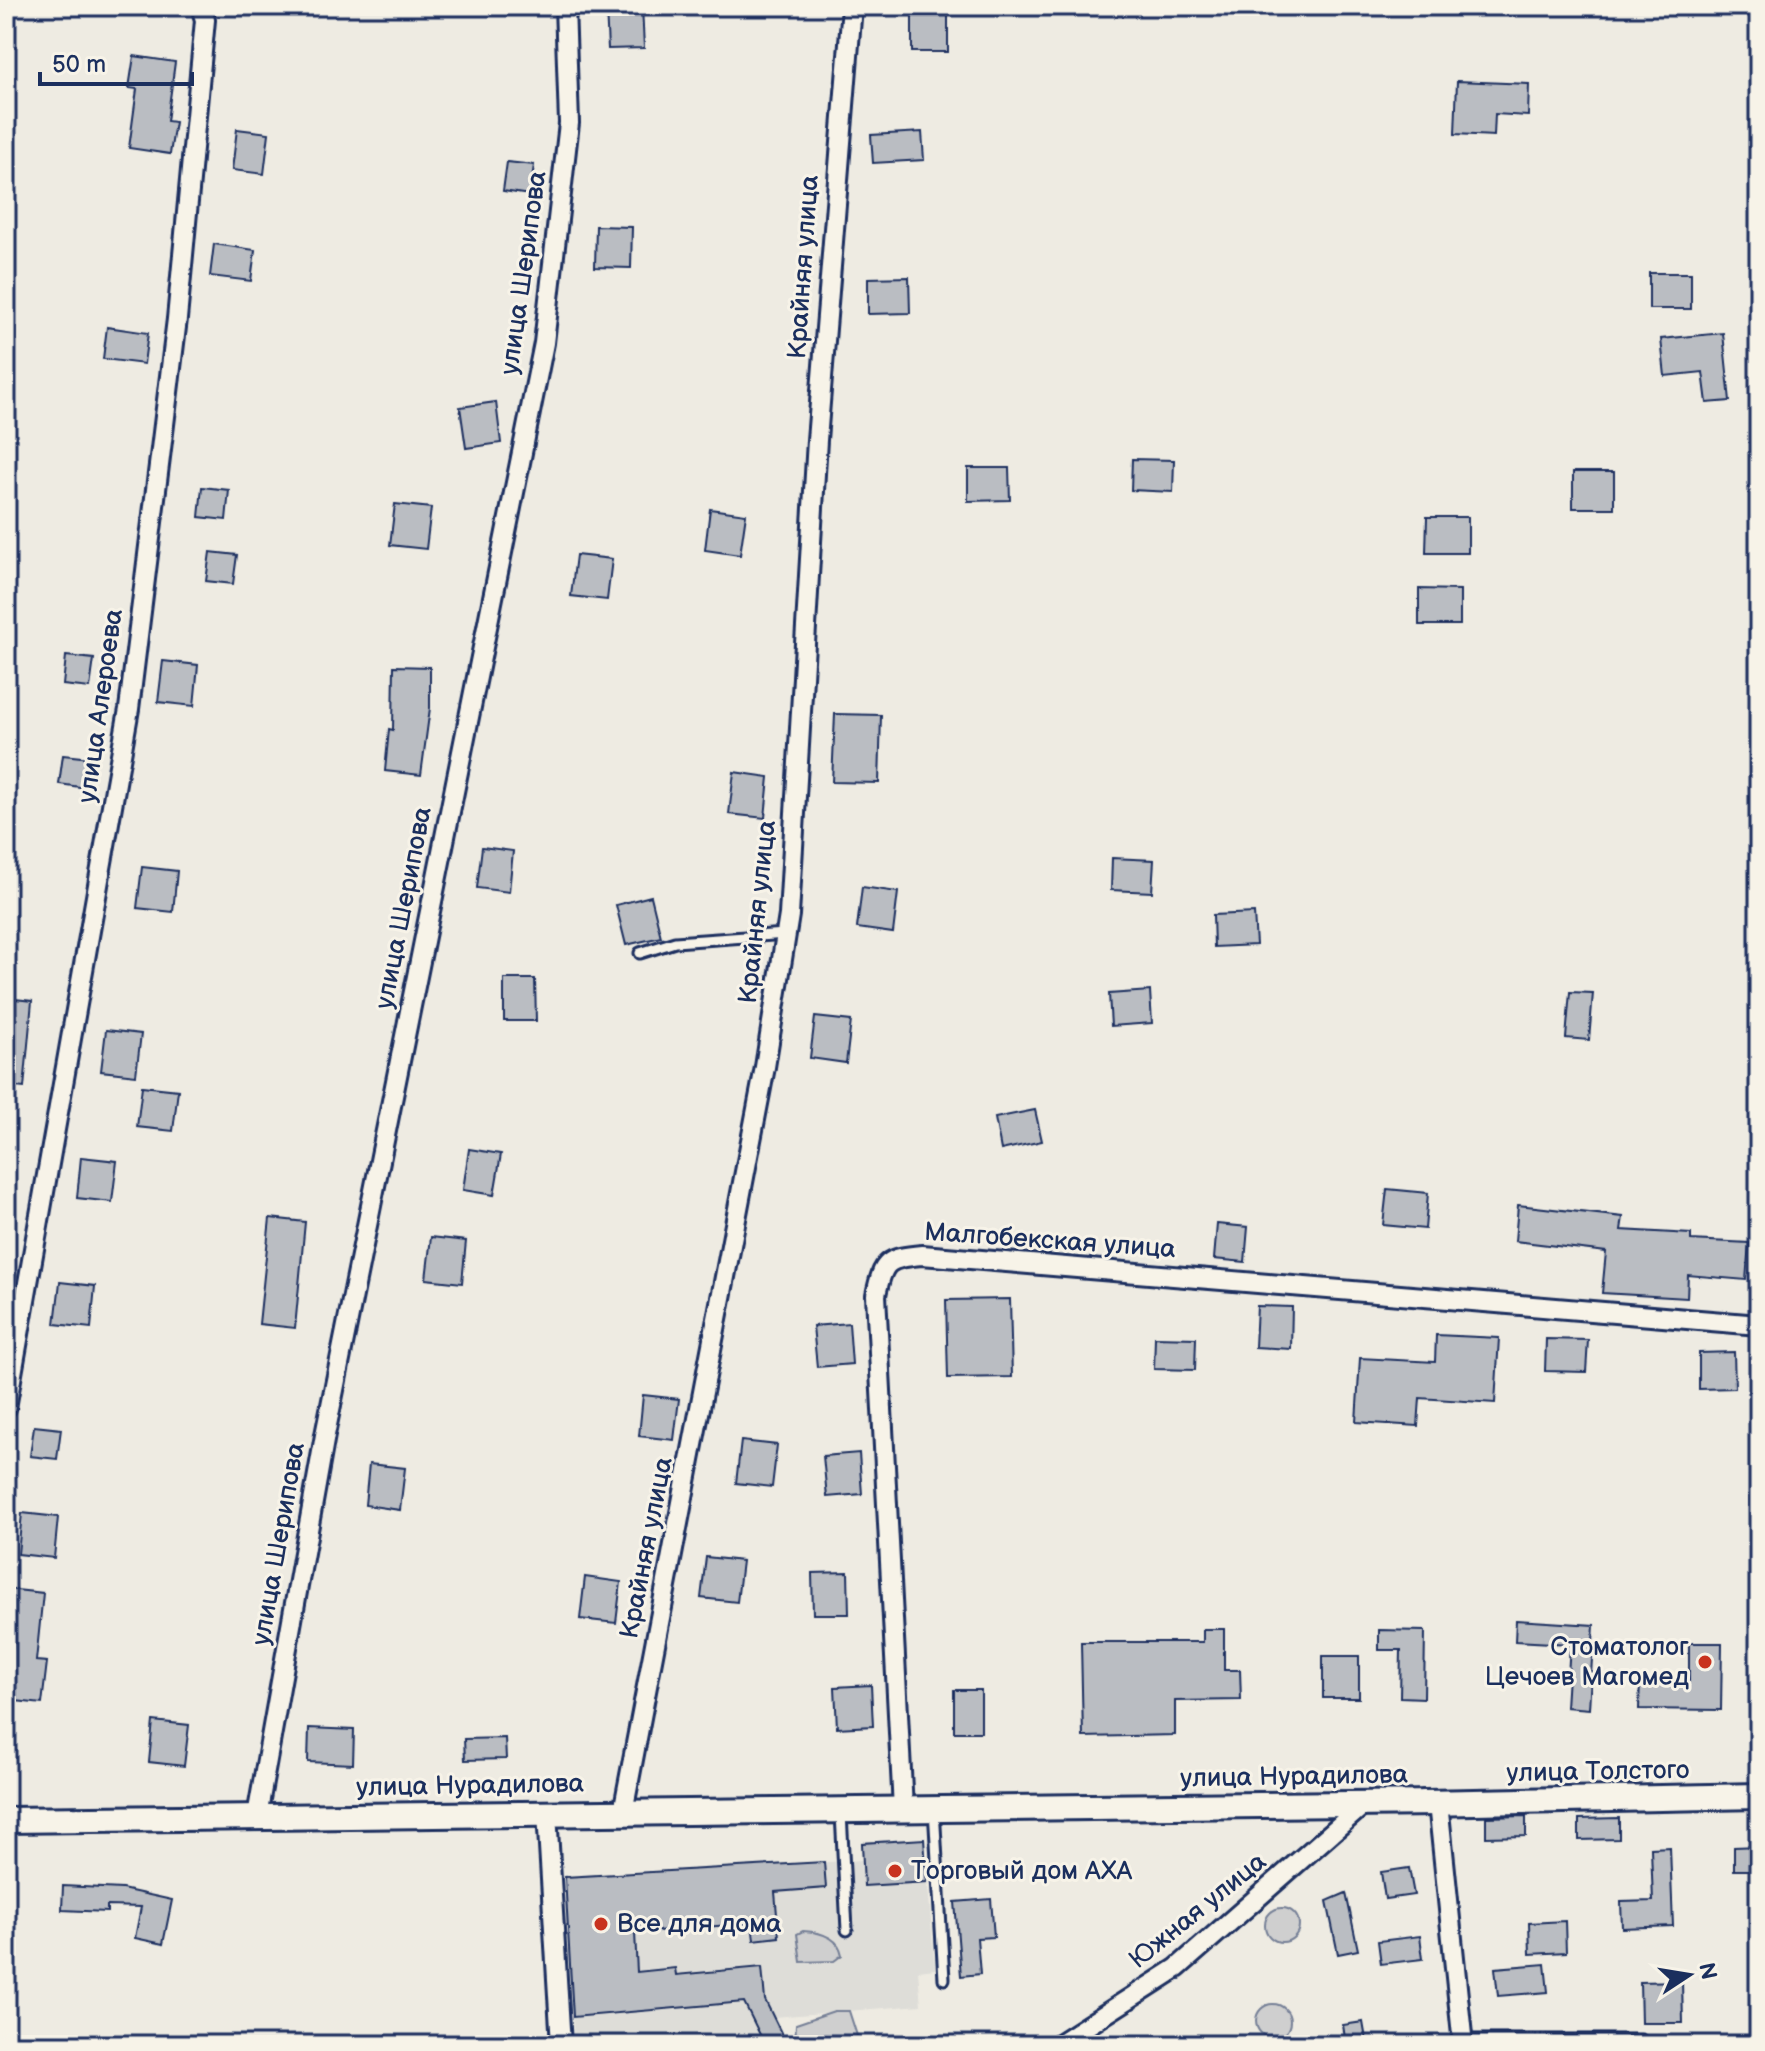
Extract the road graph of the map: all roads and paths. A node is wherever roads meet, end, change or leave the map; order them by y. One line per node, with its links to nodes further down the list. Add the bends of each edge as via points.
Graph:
1 (201, 6): 7 (street, улица Алероева, via 205,20 177,319 129,709)
2 (565, 6): 16 (street, улица Шерипова, via 569,123 544,343 325,1435)
3 (852, 6): 4 (street, Крайняя улица, via 817,440)
4 (786, 934): 5 (lane, via 675,942); 14 (street, Крайняя улица)
5 (640, 953)
6 (1759, 1325): 11 (street, Малгобекская улица, via 922,1255 895,1257 881,1269 876,1295)
7 (6, 1408)
8 (1759, 1796): 9 (street, улица Толстого)
9 (1438, 1803): 10 (street, улица Нурадилова); 12 (street, улица Нурадилова); 21 (street)
10 (1362, 1806): 12 (street, улица Нурадилова); 23 (street, Южная улица, via 1177,1968)
11 (903, 1809): 12 (street, улица Нурадилова); 13 (street, улица Нурадилова)
12 (942, 1809): 19 (lane)
13 (841, 1810): 14 (street, улица Нурадилова); 18 (lane)
14 (623, 1812): 15 (street, улица Нурадилова)
15 (547, 1813): 16 (street, улица Нурадилова); 22 (street)
16 (257, 1816): 17 (street, улица Нурадилова)
17 (6, 1820)
18 (847, 1930)
19 (944, 1979)
20 (1641, 2040): 21 (lane)
21 (1463, 2042)
22 (561, 2045)
23 (1057, 2045)

